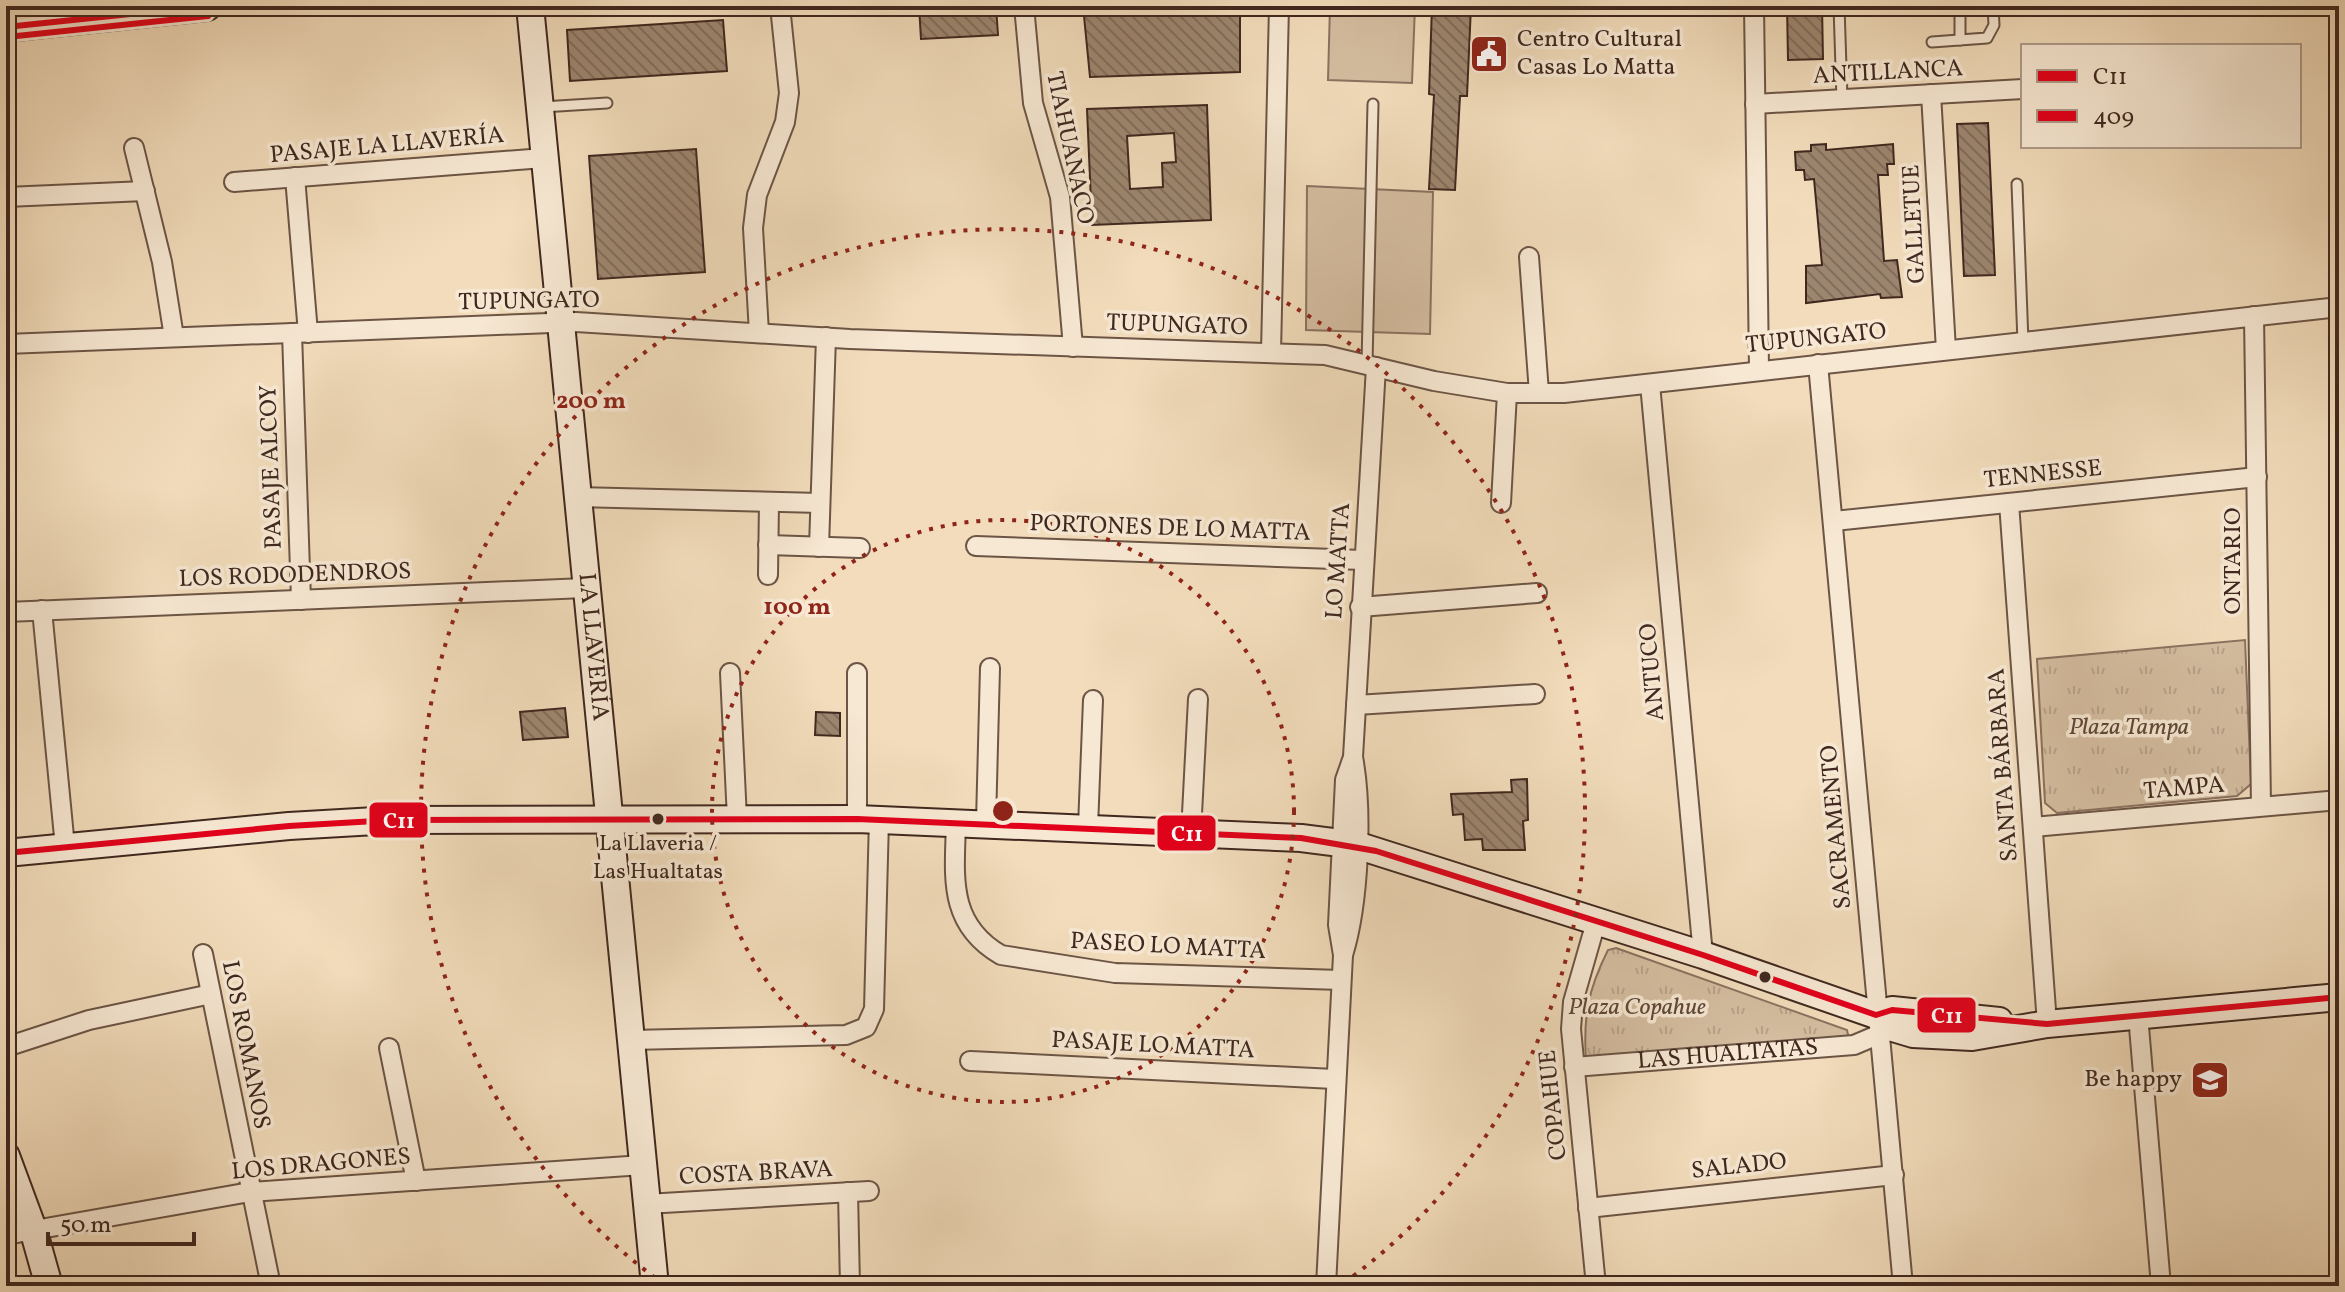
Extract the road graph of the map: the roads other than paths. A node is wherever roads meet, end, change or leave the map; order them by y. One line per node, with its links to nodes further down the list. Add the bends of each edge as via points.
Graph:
1 (207, 6): 10 (main road)
2 (530, 6): 19 (street, LA LLAVERÍA)
3 (780, 6): 32 (street, via 789,93 785,122 754,217)
4 (1024, 6): 37 (street, TIAHUANACO, via 1033,103 1060,197)
5 (1279, 6): 39 (street)
6 (1754, 6): 18 (street)
7 (1839, 6): 15 (lane)
8 (1960, 6): 11 (lane)
9 (1993, 6): 11 (lane, via 1992,33)
10 (6, 27)
11 (1960, 40): 12 (lane)
12 (1932, 42)
13 (2021, 89): 14 (street, ANTILLANCA)
14 (1931, 94): 15 (street, ANTILLANCA); 38 (street, GALLETUE)
15 (1842, 99): 18 (street, ANTILLANCA)
16 (607, 103): 19 (lane)
17 (1373, 104): 41 (lane)
18 (1755, 104): 42 (street)
19 (539, 107): 21 (street, LA LLAVERÍA)
20 (134, 148): 25 (street)
21 (544, 158): 22 (street, PASAJE LA LLAVERÍA); 30 (street, LA LLAVERÍA)
22 (295, 177): 23 (street, PASAJE LA LLAVERÍA); 31 (street, PASAJE ALCOY)
23 (234, 182)
24 (2017, 184): 35 (lane)
25 (145, 191): 26 (street); 33 (street)
26 (6, 197)
27 (1529, 257): 45 (street)
28 (2339, 307): 29 (street, TUPUNGATO)
29 (2254, 316): 35 (street, TUPUNGATO); 46 (street, ONTARIO)
30 (558, 322): 31 (street, TUPUNGATO); 32 (street, TUPUNGATO); 47 (street, LA LLAVERÍA)
31 (300, 333): 33 (street, TUPUNGATO); 61 (street, PASAJE ALCOY)
32 (759, 333): 34 (street, TUPUNGATO)
33 (174, 337): 36 (street, TUPUNGATO)
34 (826, 337): 37 (street, TUPUNGATO); 49 (street)
35 (2023, 342): 38 (street, TUPUNGATO)
36 (6, 344)
37 (1073, 347): 39 (street, TUPUNGATO)
38 (1946, 350): 40 (street, TUPUNGATO)
39 (1271, 352): 41 (street, TUPUNGATO)
40 (1818, 364): 42 (street, TUPUNGATO); 52 (street, SACRAMENTO)
41 (1372, 365): 44 (street, TUPUNGATO); 57 (street, LO MATTA)
42 (1759, 368): 43 (street, TUPUNGATO)
43 (1650, 384): 45 (street, TUPUNGATO); 87 (street, ANTUCO)
44 (1507, 393): 45 (street, TUPUNGATO); 50 (street)
45 (1539, 393)
46 (2257, 477): 51 (street, TENNESSE); 73 (street, ONTARIO)
47 (576, 497): 48 (street); 59 (street, LA LLAVERÍA)
48 (769, 502): 49 (street); 53 (street)
49 (820, 503): 55 (street)
50 (1501, 503)
51 (2009, 503): 52 (street, TENNESSE); 80 (street, SANTA BÁRBARA)
52 (1834, 521): 93 (street, SACRAMENTO)
53 (768, 545): 55 (street); 58 (street)
54 (976, 546): 57 (street, PORTONES DE LO MATTA)
55 (819, 547): 56 (street)
56 (860, 548)
57 (1363, 560): 62 (street, LO MATTA)
58 (768, 575)
59 (585, 588): 61 (street, LOS RODODENDROS); 74 (street, LA LLAVERÍA)
60 (1537, 593): 62 (street)
61 (301, 600): 63 (street, LOS RODODENDROS)
62 (1360, 607): 71 (street, LO MATTA)
63 (42, 610): 64 (street, LOS RODODENDROS); 83 (street)
64 (6, 612)
65 (990, 668): 78 (street)
66 (730, 673): 75 (street)
67 (857, 673): 76 (street)
68 (1535, 694): 71 (street)
69 (1198, 699): 81 (street)
70 (1093, 700): 79 (street)
71 (1356, 705): 82 (street, LO MATTA, via 1353,757 1345,780)
72 (2339, 800): 73 (street, TAMPA)
73 (2261, 806): 80 (street, TAMPA)
74 (608, 818): 75 (street, LAS HUALTATAS); 83 (street, LAS HUALTATAS, via 359,821); 94 (street, LA LLAVERÍA)
75 (737, 819): 76 (street, LAS HUALTATAS)
76 (868, 819): 77 (street, LAS HUALTATAS); 94 (street, via 874,1009 866,1027 846,1035)
77 (956, 821): 78 (street, LAS HUALTATAS); 88 (street, PASEO LO MATTA, via 959,908 1001,955 1115,973)
78 (986, 822): 79 (street, LAS HUALTATAS)
79 (1088, 827): 81 (street, LAS HUALTATAS)
80 (2033, 827): 92 (street, SANTA BÁRBARA)
81 (1191, 833): 82 (street, LAS HUALTATAS)
82 (1349, 844): 85 (street, LAS HUALTATAS); 88 (street, LO MATTA, via 1338,925)
83 (65, 847): 84 (street, LAS HUALTATAS)
84 (6, 853)
85 (1596, 922): 87 (street, LAS HUALTATAS); 98 (street, COPAHUE, via 1573,1002)
86 (203, 954): 89 (street, LOS ROMANOS)
87 (1703, 955): 93 (street, LAS HUALTATAS)
88 (1341, 980): 99 (street, LO MATTA)
89 (211, 994): 95 (street, via 89,1020); 105 (street, LOS ROMANOS)
90 (2339, 997): 91 (street, LAS HUALTATAS)
91 (2138, 1015): 92 (street, LAS HUALTATAS); 118 (street)
92 (2047, 1024): 93 (street, LAS HUALTATAS, via 1892,1010)
93 (1878, 1025): 98 (street, LAS HUALTATAS, via 1854,1045); 102 (street, SACRAMENTO)
94 (630, 1040): 101 (street, LA LLAVERÍA)
95 (6, 1047)
96 (389, 1048): 103 (street)
97 (970, 1061): 99 (street, PASAJE LO MATTA)
98 (1574, 1067): 108 (street, COPAHUE)
99 (1334, 1079): 115 (street, LO MATTA)
100 (6, 1156): 109 (street)
101 (643, 1165): 103 (street, LOS DRAGONES); 107 (street, LA LLAVERÍA)
102 (1894, 1175): 108 (street, SALADO); 117 (street, SACRAMENTO)
103 (416, 1181): 105 (street, LOS DRAGONES)
104 (869, 1191): 106 (street, COSTA BRAVA)
105 (250, 1192): 109 (street, LOS DRAGONES); 112 (street, LOS ROMANOS)
106 (848, 1192): 107 (street, COSTA BRAVA); 114 (street)
107 (646, 1204): 113 (street, LA LLAVERÍA)
108 (1588, 1208): 116 (street, COPAHUE)
109 (33, 1229): 110 (street, LOS DRAGONES); 111 (street)
110 (6, 1235)
111 (49, 1286)
112 (271, 1286)
113 (655, 1286)
114 (850, 1286)
115 (1326, 1286)
116 (1596, 1286)
117 (1903, 1286)
118 (2161, 1286)

